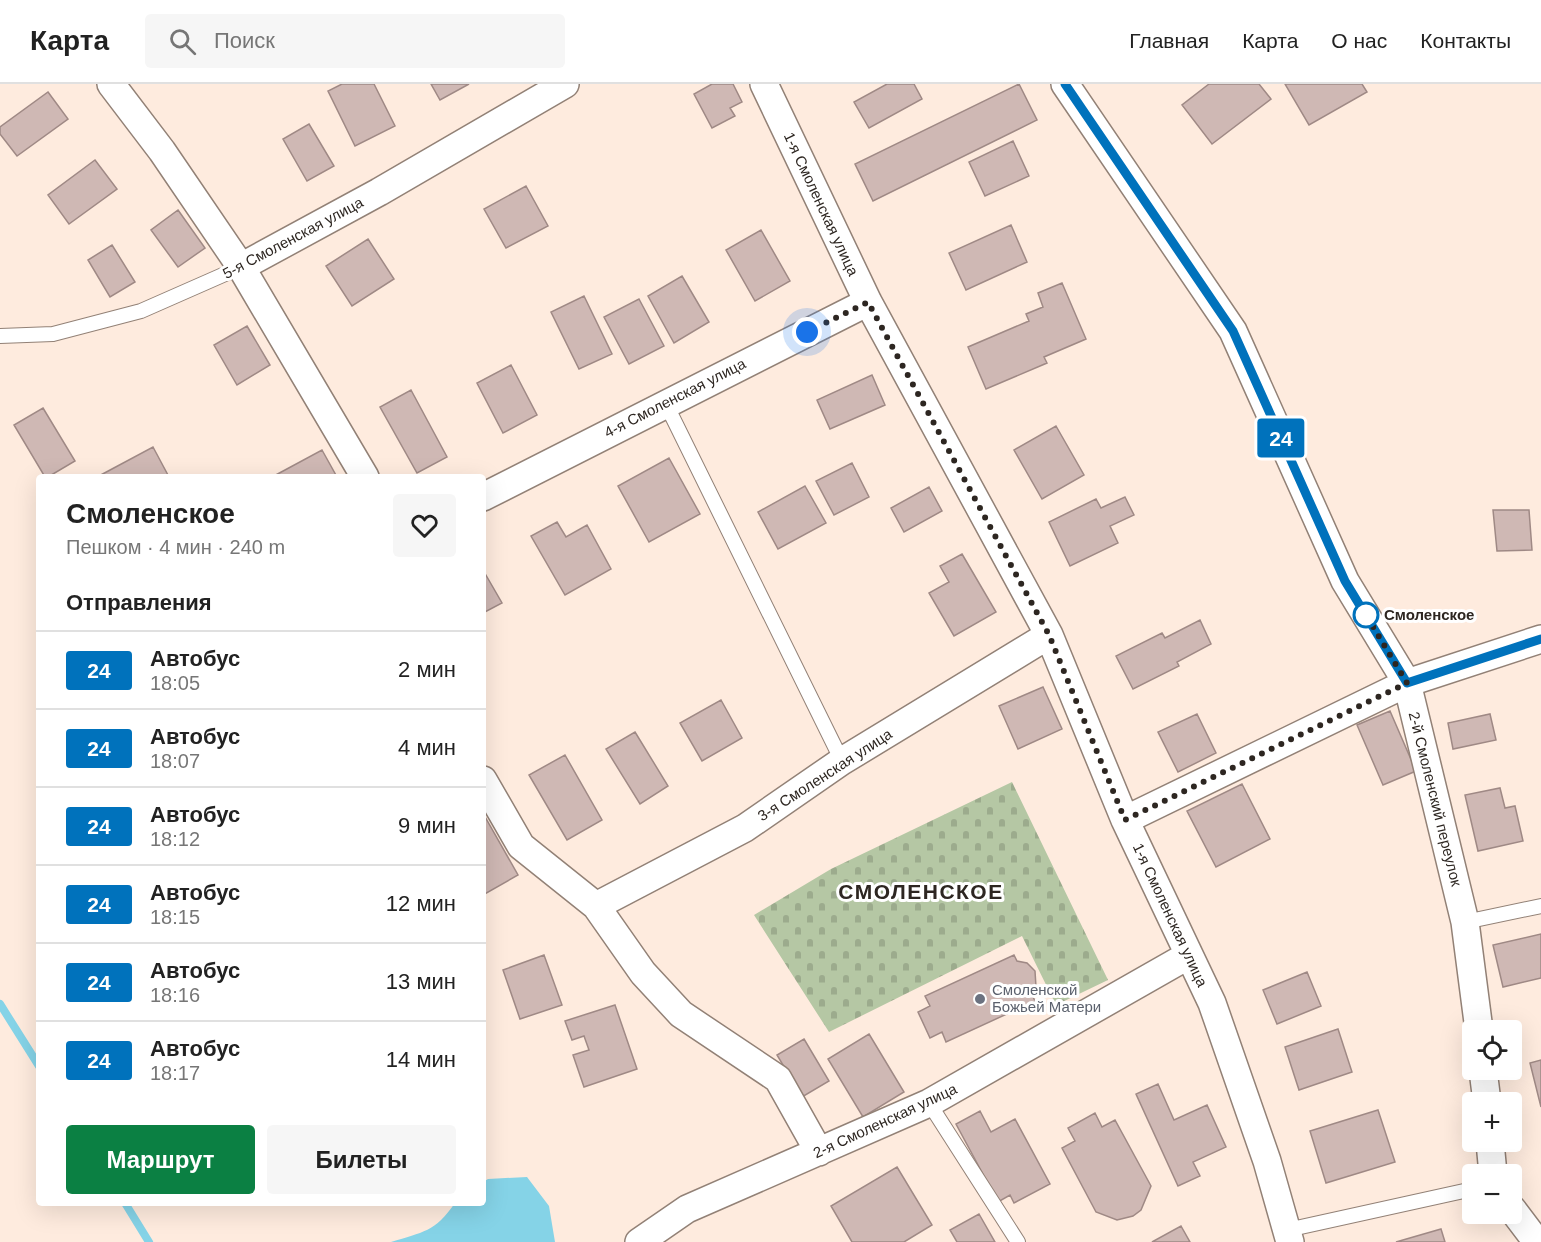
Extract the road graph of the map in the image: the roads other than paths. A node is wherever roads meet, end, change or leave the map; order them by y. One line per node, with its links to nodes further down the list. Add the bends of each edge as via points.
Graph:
1 (111, 84): 5 (street)
2 (565, 84): 5 (street, 5-я Смоленская улица)
3 (764, 84): 6 (street, 1-я Смоленская улица)
4 (1065, 84): 13 (street, 2-й Смоленский переулок, via 1233,331 1345,581)
5 (241, 267): 7 (lane, 5-я Смоленская улица, via 141,311 53,334); 9 (street)
6 (868, 302): 8 (street, 4-я Смоленская улица); 11 (street, 1-я Смоленская улица)
7 (0, 336)
8 (665, 402): 10 (street, 4-я Смоленская улица); 14 (lane)
9 (363, 474)
10 (486, 495)
11 (1049, 635): 14 (street, 3-я Смоленская улица); 16 (street, 1-я Смоленская улица)
12 (1541, 639): 13 (street)
13 (1407, 683): 16 (street); 19 (street, 2-й Смоленский переулок)
14 (842, 761): 17 (street, 3-я Смоленская улица, via 745,828)
15 (486, 785): 17 (street, via 521,846)
16 (1125, 820): 20 (street, 1-я Смоленская улица)
17 (596, 906): 23 (street, via 643,973 681,1014 778,1079)
18 (1541, 906): 19 (lane)
19 (1465, 922): 21 (street, 2-й Смоленский переулок)
20 (1189, 955): 22 (street, 2-я Смоленская улица); 26 (street, 1-я Смоленская улица, via 1212,1003 1267,1161)
21 (1478, 1020)
22 (929, 1103): 23 (street, 2-я Смоленская улица); 28 (lane)
23 (819, 1152): 27 (street, 2-я Смоленская улица, via 687,1209)
24 (1462, 1192): 26 (lane)
25 (1522, 1222): 29 (street)
26 (1288, 1236)
27 (639, 1242)
28 (1018, 1242)
29 (1537, 1242)

